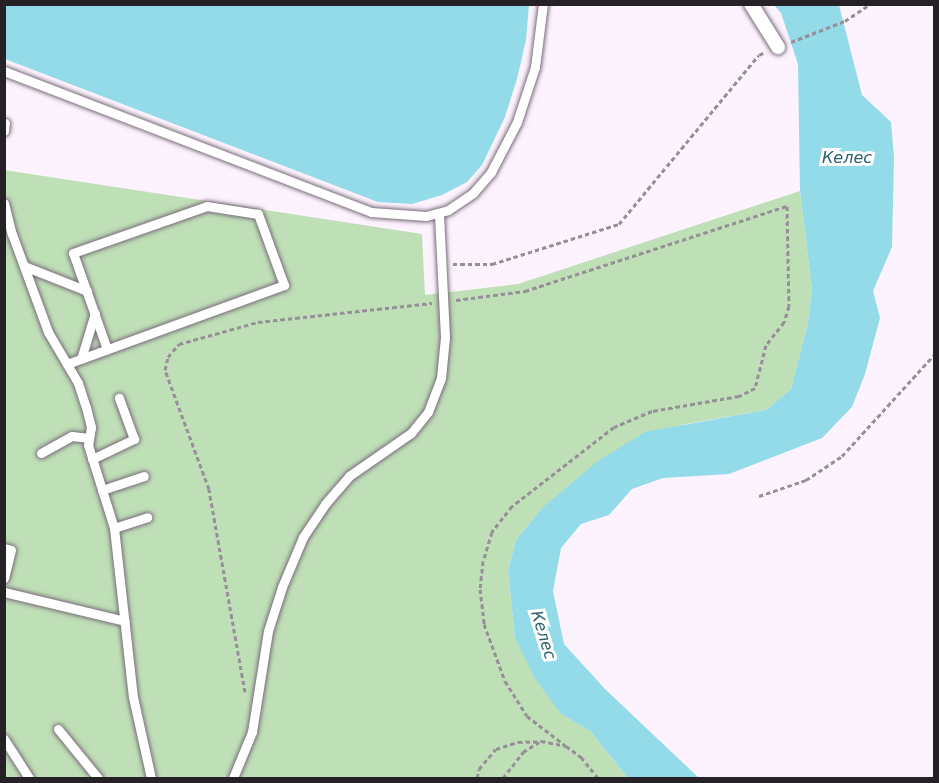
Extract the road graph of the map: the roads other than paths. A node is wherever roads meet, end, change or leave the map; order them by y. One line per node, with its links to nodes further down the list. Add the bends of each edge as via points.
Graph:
1 (543, 4): 8 (lane, via 534,67 517,122 491,172 473,193)
2 (751, 4): 3 (street)
3 (778, 47)
4 (4, 71): 8 (lane, via 370,212 399,216)
5 (5, 123): 6 (lane)
6 (4, 131)
7 (4, 203): 9 (lane)
8 (439, 213): 33 (lane, via 445,337 441,378 428,412 411,433 349,476 303,537 268,631 252,732)
9 (24, 266): 10 (lane); 14 (lane, via 48,332)
10 (87, 291): 11 (lane); 12 (lane, via 73,253 207,206 258,214 284,285)
11 (94, 313): 12 (lane); 13 (lane)
12 (107, 348): 13 (lane)
13 (81, 358): 14 (lane)
14 (67, 364): 16 (lane, via 86,406 91,427)
15 (119, 398): 18 (lane, via 134,439)
16 (89, 438): 17 (lane, via 72,436); 18 (lane)
17 (41, 453)
18 (92, 459): 20 (lane)
19 (144, 476): 20 (lane)
20 (102, 490): 22 (lane)
21 (147, 517): 22 (lane)
22 (114, 528): 27 (lane)
23 (4, 539): 24 (lane)
24 (8, 549): 25 (lane)
25 (4, 578)
26 (4, 592): 27 (lane)
27 (125, 621): 32 (lane, via 133,697)
28 (58, 729): 31 (lane)
29 (4, 739): 30 (lane)
30 (28, 778)
31 (98, 778)
32 (151, 778)
33 (233, 778)

